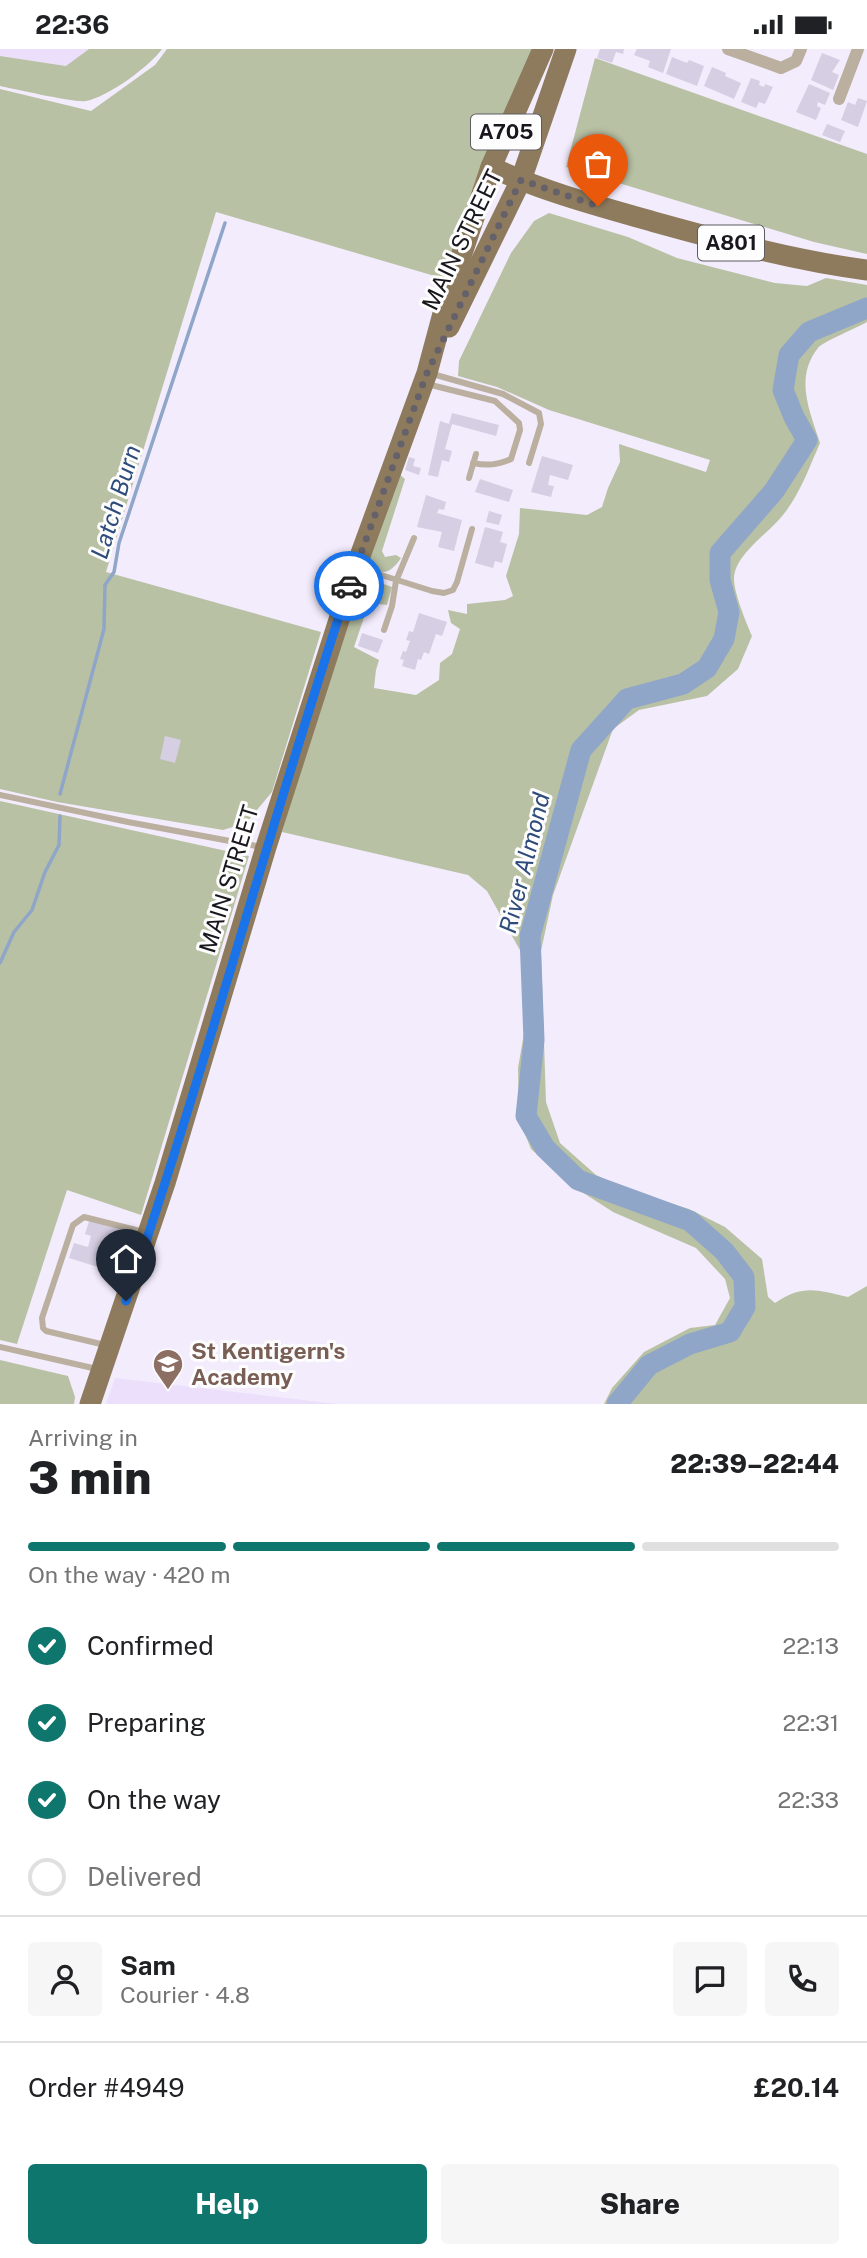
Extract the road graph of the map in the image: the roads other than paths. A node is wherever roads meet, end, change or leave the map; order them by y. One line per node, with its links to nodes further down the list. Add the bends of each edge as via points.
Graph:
1 (543, 49): 7 (main road, MAIN STREET / A705)
2 (566, 49): 7 (main road, MAIN STREET / A705)
3 (728, 49): 4 (street, via 781,68 796,61)
4 (801, 49)
5 (858, 49): 6 (street)
6 (839, 99)
7 (506, 173): 8 (main road, A801, via 598,206 722,240 818,264); 9 (main road, MAIN STREET / A705); 9 (main road, MAIN STREET / A705, via 475,218)
8 (867, 270)
9 (425, 378): 11 (lane, via 495,401 519,423 511,459 486,466); 12 (lane, via 503,394 539,413 541,424); 16 (main road, MAIN STREET / A705)
10 (476, 454): 11 (lane)
11 (473, 463): 13 (lane)
12 (529, 463)
13 (469, 478)
14 (472, 529): 17 (lane, via 453,590 444,593)
15 (414, 538): 17 (lane)
16 (356, 567): 17 (lane); 20 (main road, MAIN STREET / A705)
17 (396, 581): 18 (lane)
18 (384, 630)
19 (0, 795): 20 (lane)
20 (266, 847): 21 (main road, MAIN STREET / A705)
21 (149, 1233): 22 (main road, MAIN STREET / A705); 22 (lane, via 84,1217 73,1224 42,1318 43,1328)
22 (110, 1346): 24 (main road, MAIN STREET / A705)
23 (0, 1347): 24 (lane)
24 (102, 1370): 25 (main road, MAIN STREET / A705)
25 (90, 1404)

